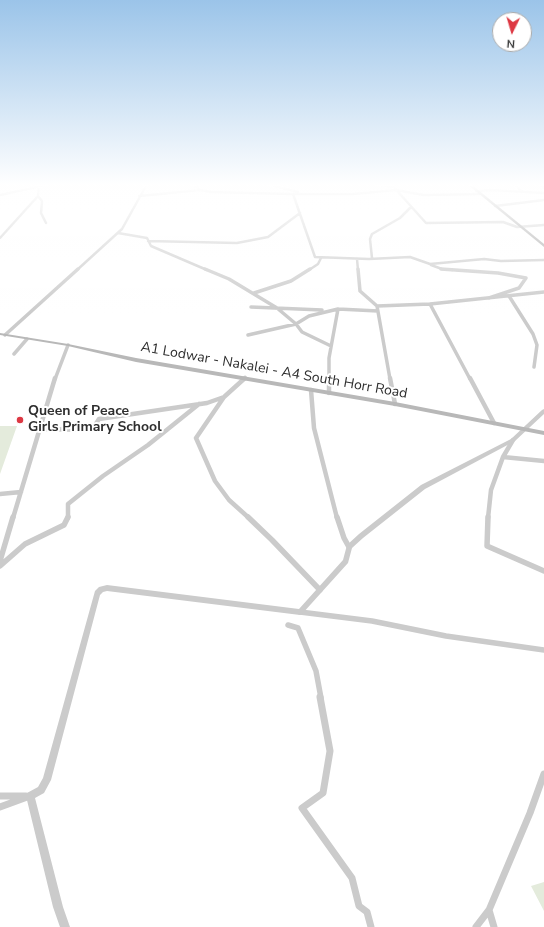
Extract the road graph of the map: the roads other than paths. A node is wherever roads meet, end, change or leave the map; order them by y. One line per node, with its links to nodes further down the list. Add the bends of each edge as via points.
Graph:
1 (10, 227): 8 (street)
2 (123, 227): 7 (street)
3 (281, 227): 9 (street, via 268,237 237,243)
4 (305, 227): 11 (street, via 313,254)
5 (384, 227): 12 (street, via 372,234 370,239)
6 (522, 227): 10 (highway)
7 (118, 233): 9 (street, via 147,238); 28 (street)
8 (0, 238)
9 (148, 241): 17 (street, via 151,246 205,268)
10 (544, 246)
11 (321, 258): 13 (street); 17 (street, via 318,264 291,281)
12 (372, 258): 13 (street); 15 (street, via 410,257)
13 (357, 259): 22 (street, via 360,291)
14 (544, 260): 15 (street, via 484,259)
15 (430, 264): 19 (street, via 442,269 526,278 519,288)
16 (544, 292): 18 (street)
17 (254, 293): 23 (street)
18 (509, 296): 19 (street); 32 (street)
19 (489, 298): 20 (street)
20 (430, 304): 22 (street); 44 (street)
21 (251, 306): 23 (street)
22 (377, 306): 26 (street)
23 (277, 308): 25 (street); 27 (street)
24 (338, 309): 25 (street); 26 (street); 33 (street)
25 (328, 310): 27 (street, via 309,316)
26 (378, 311): 42 (street)
27 (296, 324): 29 (street); 33 (street, via 302,332)
28 (3, 334): 30 (main road, A1 Lodwar - Nakalei - A4 South Horr Road)
29 (248, 335)
30 (28, 338): 31 (main road, A1 Lodwar - Nakalei - A4 South Horr Road); 35 (street)
31 (68, 345): 37 (main road, A1 Lodwar - Nakalei - A4 South Horr Road, via 136,360); 45 (street)
32 (537, 345): 34 (street); 36 (street)
33 (331, 346): 39 (street)
34 (544, 347)
35 (14, 354)
36 (534, 367)
37 (245, 378): 38 (main road, A1 Lodwar - Nakalei - A4 South Horr Road); 40 (street)
38 (312, 390): 39 (main road, A1 Lodwar - Nakalei - A4 South Horr Road); 53 (street, via 314,428 338,522)
39 (329, 393): 42 (main road, A1 Lodwar - Nakalei - A4 South Horr Road)
40 (224, 397): 41 (street); 57 (street, via 196,438 215,481 229,500)
41 (199, 404): 45 (street, via 99,419 92,430); 55 (street, via 68,504 68,518 64,525 25,544)
42 (395, 404): 44 (main road, A1 Lodwar - Nakalei - A4 South Horr Road)
43 (544, 411): 46 (street)
44 (494, 423): 46 (main road, A1 Lodwar - Nakalei - A4 South Horr Road)
45 (40, 429): 51 (street)
46 (523, 429): 47 (main road, A1 Lodwar - Nakalei - A4 South Horr Road); 48 (street)
47 (544, 432)
48 (513, 440): 49 (street); 53 (street, via 423,487)
49 (503, 458): 50 (street); 56 (street, via 491,490 487,546)
50 (544, 461)
51 (21, 492): 52 (street); 54 (street)
52 (0, 494)
53 (349, 547): 57 (street, via 346,561)
54 (0, 561)
55 (0, 566)
56 (544, 571)
57 (320, 590): 58 (street)
58 (300, 612): 60 (street, via 372,621 446,636); 63 (street, via 101,589 96,596 47,780 41,790)
59 (288, 625): 67 (street, via 298,628 316,671 330,751 323,793 302,808 352,878 359,906 367,912)
60 (544, 650)
61 (544, 774): 65 (street)
62 (0, 796): 63 (street)
63 (30, 796): 64 (street); 66 (street)
64 (0, 808)
65 (489, 910): 68 (street); 69 (street)
66 (64, 927)
67 (371, 927)
68 (476, 927)
69 (494, 927)

